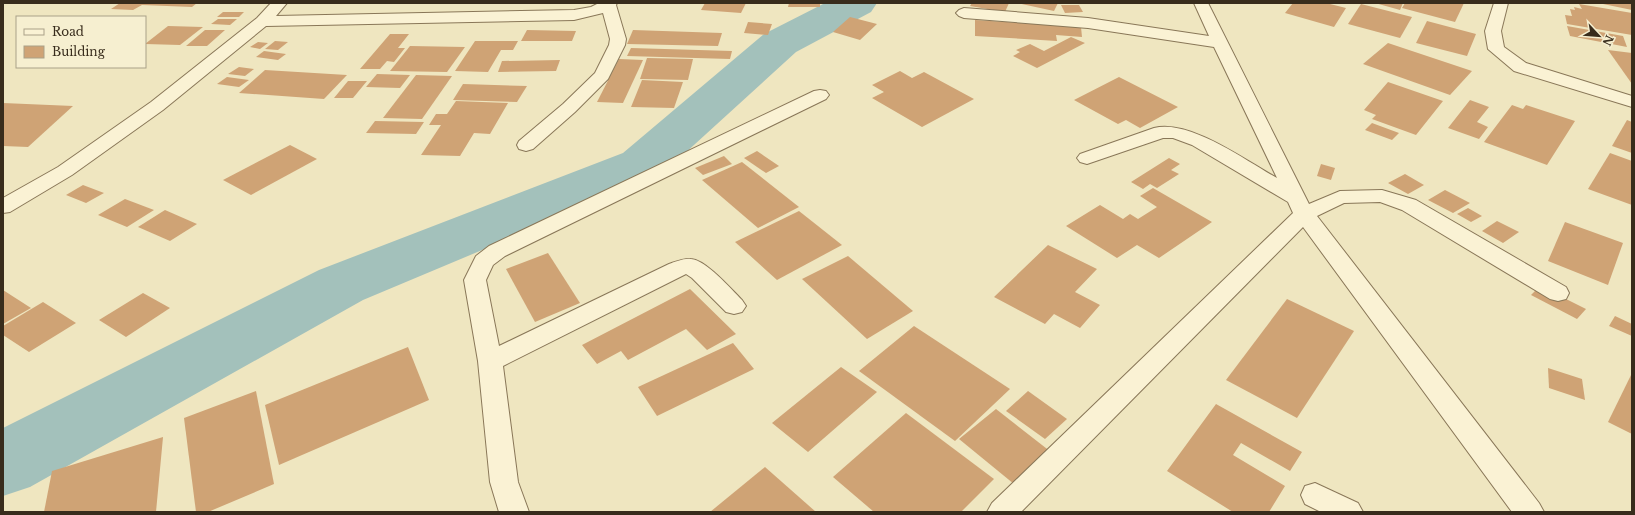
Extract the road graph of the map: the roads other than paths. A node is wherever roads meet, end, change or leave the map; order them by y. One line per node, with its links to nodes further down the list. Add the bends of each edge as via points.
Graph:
1 (280, 3): 6 (street)
2 (1201, 3): 7 (street)
3 (1501, 3): 9 (street, via 1493,31 1496,49 1520,67)
4 (610, 4): 6 (street, via 595,11 574,15); 10 (street, via 618,39 602,75)
5 (964, 13): 7 (street, via 1088,23)
6 (262, 21): 13 (street, via 157,106 65,171)
7 (1221, 43): 12 (street)
8 (820, 95): 16 (street, via 496,251 484,261 475,280)
9 (1632, 102)
10 (526, 145)
11 (1087, 158): 12 (street, via 1161,132 1174,133 1199,141)
12 (1300, 206): 14 (street, via 1340,197 1382,196 1395,199); 19 (street); 21 (street)
13 (3, 207)
14 (1558, 293)
15 (734, 306): 16 (street, via 690,266 677,269)
16 (490, 361): 18 (street, via 504,482)
17 (1315, 495): 20 (street)
18 (514, 512)
19 (1002, 512)
20 (1348, 512)
21 (1529, 512)

